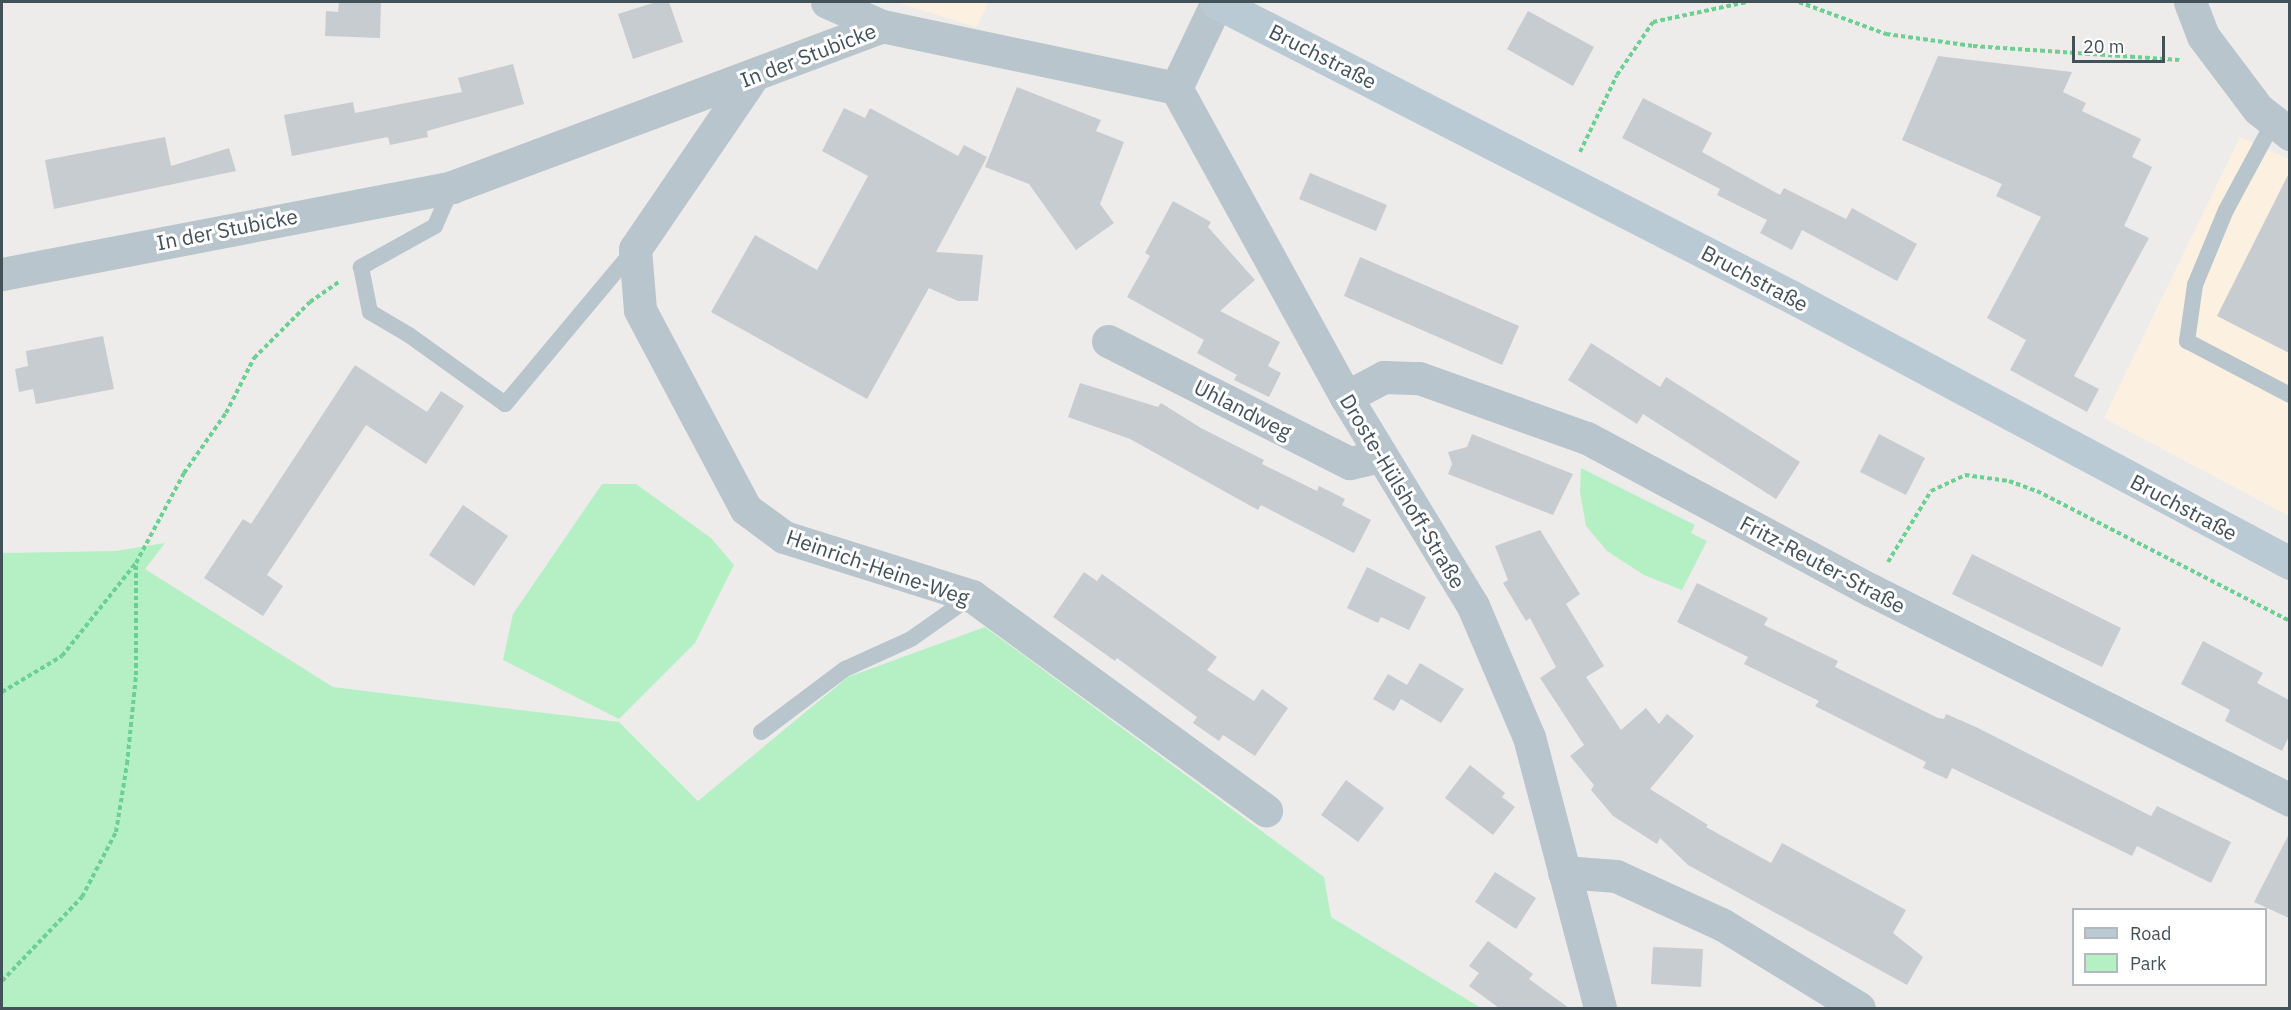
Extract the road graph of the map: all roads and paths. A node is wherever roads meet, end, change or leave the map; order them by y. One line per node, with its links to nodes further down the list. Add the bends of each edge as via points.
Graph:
1 (827, 2): 6 (street)
2 (1216, 2): 9 (street); 11 (main road, Bruchstraße)
3 (1747, 2): 11 (path, via 1653,22 1617,75)
4 (1799, 2): 7 (path, via 1887,34 2111,58)
5 (2190, 2): 7 (street, via 2203,36)
6 (882, 26): 8 (street, In der Stubicke); 9 (street, In der Stubicke)
7 (2222, 62): 10 (street, via 2258,109)
8 (753, 76): 12 (street, In der Stubicke); 13 (street)
9 (1176, 88): 18 (street, Droste-Hülshoff-Straße)
10 (2282, 127): 17 (lane, via 2226,210 2199,274 2187,341)
11 (1566, 180): 21 (main road, Bruchstraße)
12 (452, 187): 14 (lane, via 435,226); 15 (street, In der Stubicke)
13 (635, 249): 14 (lane, via 505,404 370,312); 23 (street, Heinrich-Heine-Weg, via 640,310 746,509 784,537)
14 (361, 267): 20 (path, via 310,302 254,358 226,413 184,473)
15 (2, 274)
16 (1108, 341): 19 (street, Uhlandweg, via 1350,463)
17 (2289, 395)
18 (1346, 397): 19 (street, Droste-Hülshoff-Straße); 22 (street, Fritz-Reuter-Straße, via 1384,377 1419,378 1587,438)
19 (1381, 456): 29 (street, Droste-Hülshoff-Straße, via 1478,617 1529,737)
20 (136, 563): 25 (path, via 62,656); 30 (path, via 136,675 128,764 116,832 82,897)
21 (2289, 563)
22 (1870, 590): 24 (path, via 1931,491 1965,475 2009,481 2037,491); 27 (street, Fritz-Reuter-Straße)
23 (972, 596): 26 (lane, via 911,639 845,669); 28 (street, Heinrich-Heine-Weg)
24 (2289, 621)
25 (2, 692)
26 (761, 732)
27 (2289, 800)
28 (1266, 810)
29 (1564, 872): 31 (street, Droste-Hülshoff-Straße); 32 (street, via 1616,876 1712,920)
30 (2, 981)
31 (1600, 1008)
32 (1858, 1008)

